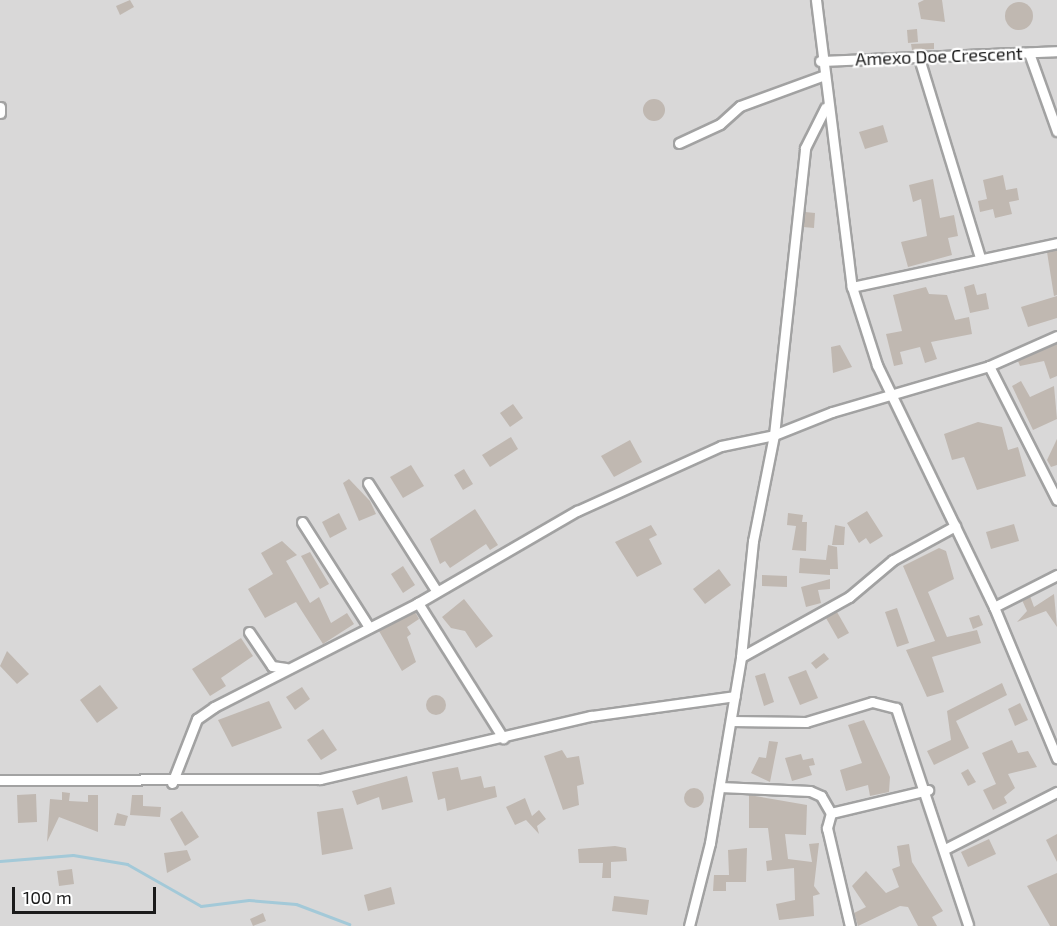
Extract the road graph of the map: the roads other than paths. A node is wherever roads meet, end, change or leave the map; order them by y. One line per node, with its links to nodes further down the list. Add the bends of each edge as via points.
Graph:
1 (816, 0): 5 (street)
2 (1057, 51): 3 (street, Amexo Doe Crescent)
3 (1029, 52): 4 (street, Amexo Doe Crescent); 10 (street)
4 (919, 58): 5 (street, Amexo Doe Crescent); 13 (street)
5 (820, 61): 6 (street)
6 (822, 76): 8 (street); 11 (street, via 740,106 720,124)
7 (0, 107): 9 (street)
8 (825, 108): 14 (street); 18 (street, via 805,148)
9 (0, 113)
10 (1057, 131)
11 (679, 143)
12 (1057, 243): 13 (street)
13 (980, 258): 14 (street)
14 (852, 287): 17 (street)
15 (1057, 336): 16 (street)
16 (989, 366): 17 (street); 20 (street)
17 (890, 393): 18 (street); 22 (street)
18 (774, 435): 24 (street, via 757,434 663,469); 29 (street, via 753,541)
19 (368, 483): 24 (street)
20 (1057, 500)
21 (302, 522): 27 (street)
22 (955, 526): 26 (street); 29 (street, via 893,560 849,597)
23 (1057, 575): 26 (street)
24 (436, 590): 25 (street)
25 (417, 603): 27 (street); 35 (street)
26 (994, 607): 34 (street)
27 (369, 627): 30 (street)
28 (249, 632): 30 (street, via 272,666)
29 (741, 657): 31 (street)
30 (286, 668): 38 (street, via 197,719)
31 (735, 696): 32 (street); 35 (street, via 591,716)
32 (730, 722): 39 (street); 40 (street, via 806,722 884,702 896,708)
33 (1057, 729): 34 (street)
34 (1046, 733): 36 (street)
35 (503, 738): 38 (street, via 320,779)
36 (1057, 758)
37 (2, 777): 38 (street)
38 (172, 783)
39 (720, 788): 42 (street, via 810,791 821,796); 45 (street)
40 (928, 790): 42 (street); 43 (street)
41 (1057, 792): 43 (street)
42 (831, 813): 46 (street, via 827,828)
43 (945, 849): 44 (street)
44 (968, 924)
45 (689, 926)
46 (850, 926)

